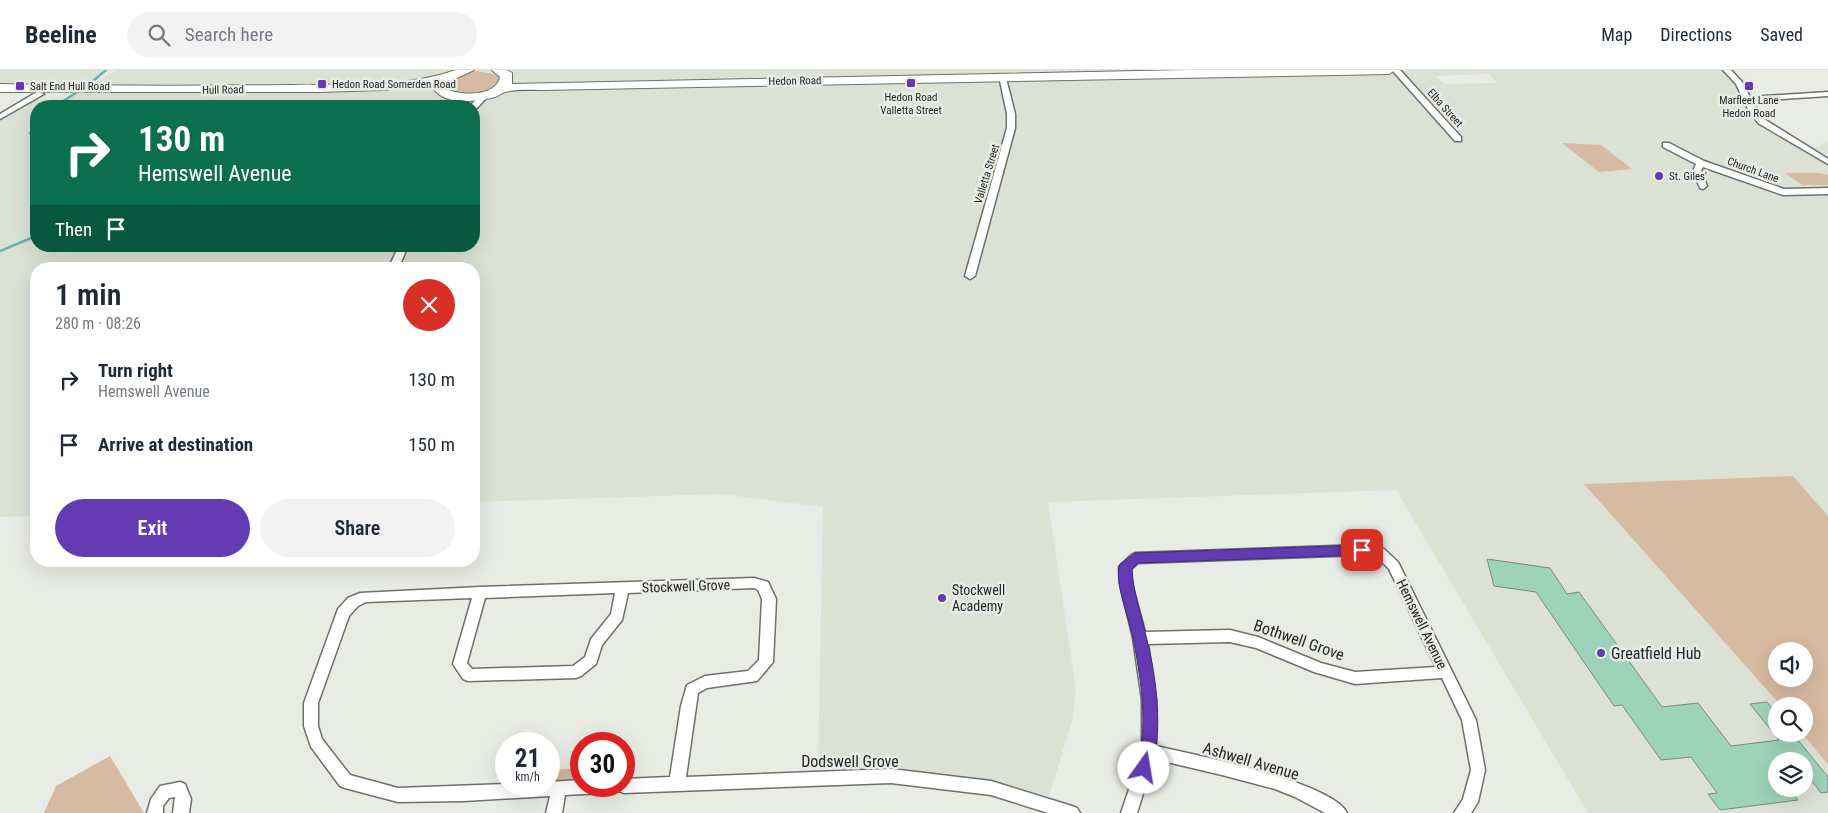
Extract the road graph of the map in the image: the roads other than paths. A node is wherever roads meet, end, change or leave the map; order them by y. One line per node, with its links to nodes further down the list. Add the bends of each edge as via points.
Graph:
1 (465, 70): 7 (highway, Hull Road)
2 (1047, 70): 6 (highway, Hedon Road, via 584,78)
3 (1389, 70): 8 (highway, Hedon Road)
4 (1396, 70): 20 (street, Elba Street)
5 (1727, 70): 16 (street, via 1738,79)
6 (503, 73): 10 (highway, via 506,84)
7 (446, 78): 11 (highway, Hull Road, via 405,86); 17 (highway, via 440,87)
8 (1002, 78): 10 (highway, Hedon Road); 26 (street, Valletta Street, via 1011,128)
9 (0, 88): 11 (highway, Hull Road)
10 (501, 88): 15 (highway, Hull Road)
11 (78, 92): 13 (highway, Hull Road); 17 (highway, Hull Road, via 231,95 427,90)
12 (0, 94): 13 (highway, Hull Road)
13 (40, 94): 19 (street)
14 (1828, 94): 16 (street)
15 (485, 95): 17 (highway, Hull Road); 18 (street)
16 (1748, 99): 22 (street, via 1761,122)
17 (455, 100)
18 (480, 100)
19 (0, 117)
20 (1458, 139)
21 (1666, 145): 23 (street, Church Lane)
22 (1828, 162)
23 (1701, 163): 24 (street, via 1697,171); 25 (street, Church Lane, via 1784,192)
24 (1702, 186)
25 (1828, 191)
26 (970, 276)
27 (623, 588): 28 (street, Stockwell Grove); 28 (street, via 617,616 596,643 591,660 576,672 468,675 460,664); 32 (street, Stockwell Grove, via 754,583 763,586 769,599 766,662 752,677 705,682 692,689)
28 (480, 592): 34 (street, Stockwell Grove, via 366,597 353,602 343,613 310,702 311,726 316,742 345,781 398,795)
29 (1140, 638): 30 (street, Bothwell Grove, via 1230,636 1355,678); 30 (street, Hemswell Avenue, via 1126,584 1125,567 1135,558 1362,550 1380,552 1394,566); 31 (street, Hemswell Avenue, via 1149,700)
30 (1446, 672): 42 (street, Hemswell Avenue, via 1469,720 1478,763 1470,802)
31 (1149, 751): 40 (street, Hemswell Avenue); 41 (street, Ashwell Avenue, via 1270,781 1327,804)
32 (677, 784): 33 (street, Dodswell Grove); 39 (street, Dodswell Grove, via 891,776 991,788)
33 (635, 786)
34 (495, 792)
35 (557, 797): 38 (street)
36 (155, 813): 37 (street, via 156,804 166,791 180,788 183,799)
37 (180, 813)
38 (554, 813)
39 (1072, 813)
40 (1129, 813)
41 (1339, 813)
42 (1462, 813)

